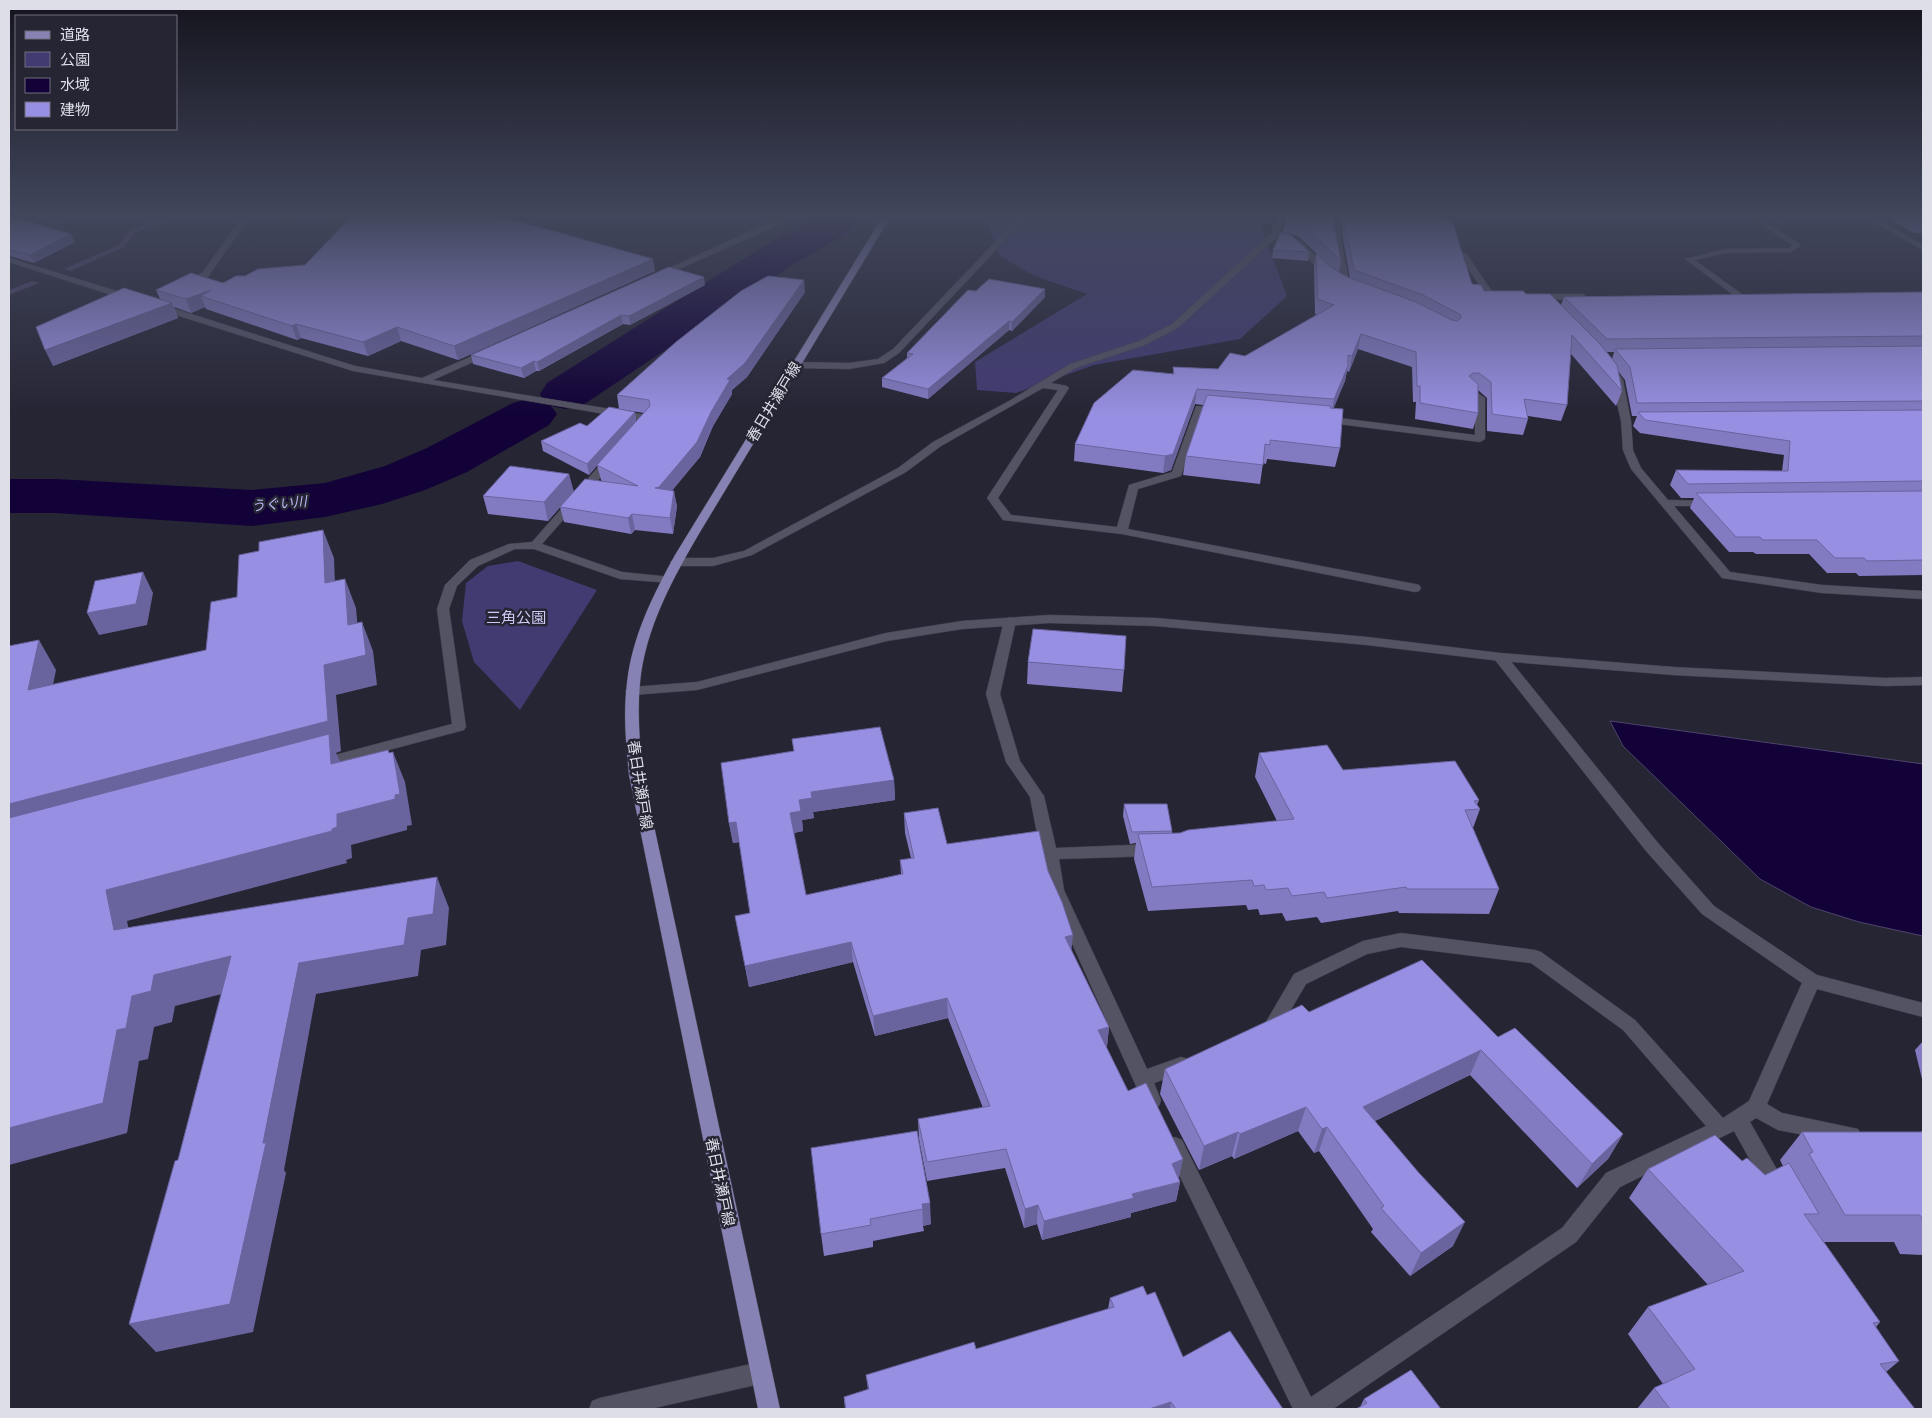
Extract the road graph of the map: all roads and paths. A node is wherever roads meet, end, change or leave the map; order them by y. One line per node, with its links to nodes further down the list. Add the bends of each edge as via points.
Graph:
1 (80, 282): 19 (street)
2 (192, 282): 10 (street)
3 (847, 282): 22 (main road, 春日井瀬戸線)
4 (961, 282): 22 (street, via 896,351 881,360 849,366)
5 (1223, 282): 25 (street, via 1175,326 1142,343 1073,366)
6 (1340, 282): 7 (street, via 1350,288)
7 (1348, 282)
8 (1481, 282): 11 (street, via 1491,296)
9 (1720, 282): 16 (street)
10 (181, 288)
11 (1508, 296)
12 (1525, 297): 13 (street)
13 (1542, 297): 14 (street); 20 (street)
14 (1592, 297)
15 (1720, 297): 16 (street)
16 (1740, 297): 17 (street)
17 (1750, 297)
18 (158, 300): 24 (street, via 150,304 353,368)
19 (140, 301)
20 (1555, 310)
21 (494, 349): 24 (street)
22 (796, 365): 35 (main road, 春日井瀬戸線)
23 (1606, 365): 32 (street, via 1618,380 1631,421 1628,450 1636,469)
24 (423, 382): 29 (street, via 648,418)
25 (1042, 385): 33 (street, via 1064,388 992,498 1007,518); 35 (street, via 936,444 902,470 748,553 716,563)
26 (1472, 392): 28 (street, via 1480,398 1480,439)
27 (1228, 411): 33 (street, via 1199,408 1177,474 1133,486)
28 (1315, 419)
29 (634, 433)
30 (614, 455): 34 (street)
31 (1726, 502): 32 (street)
32 (1666, 503): 38 (street, via 1726,575 1822,589)
33 (1122, 532): 37 (street)
34 (535, 545): 36 (street, via 620,576); 43 (street, via 514,546 474,563 451,585 443,609 459,726)
35 (676, 562): 36 (main road, 春日井瀬戸線)
36 (667, 580): 42 (main road, 春日井瀬戸線, via 645,631)
37 (1415, 588)
38 (1923, 595)
39 (1010, 622): 40 (street, via 1049,619 1156,622); 42 (street, via 962,625 886,638 696,686); 45 (street, via 993,694 1013,762 1037,796)
40 (1500, 657): 41 (street, via 1673,671 1885,682); 46 (street, via 1652,847 1708,910)
41 (1923, 681)
42 (632, 691): 57 (main road, 春日井瀬戸線, via 636,775)
43 (306, 768)
44 (1167, 850): 45 (street)
45 (1050, 854): 50 (street, via 1056,890)
46 (1812, 981): 47 (street); 51 (street)
47 (1923, 1010)
48 (1250, 1039): 53 (street, via 1268,1032 1300,979 1364,948 1401,940 1535,957 1629,1025)
49 (1196, 1059): 50 (street)
50 (1142, 1079): 52 (street)
51 (1756, 1107): 53 (street); 55 (street, via 1778,1120)
52 (1159, 1115)
53 (1729, 1124): 56 (street); 61 (street, via 1613,1180 1569,1235)
54 (1168, 1133): 60 (street)
55 (1865, 1138)
56 (1786, 1205)
57 (760, 1373): 58 (street); 59 (main road, 春日井瀬戸線)
58 (600, 1409)
59 (769, 1409)
60 (1306, 1409)
61 (1313, 1409)

